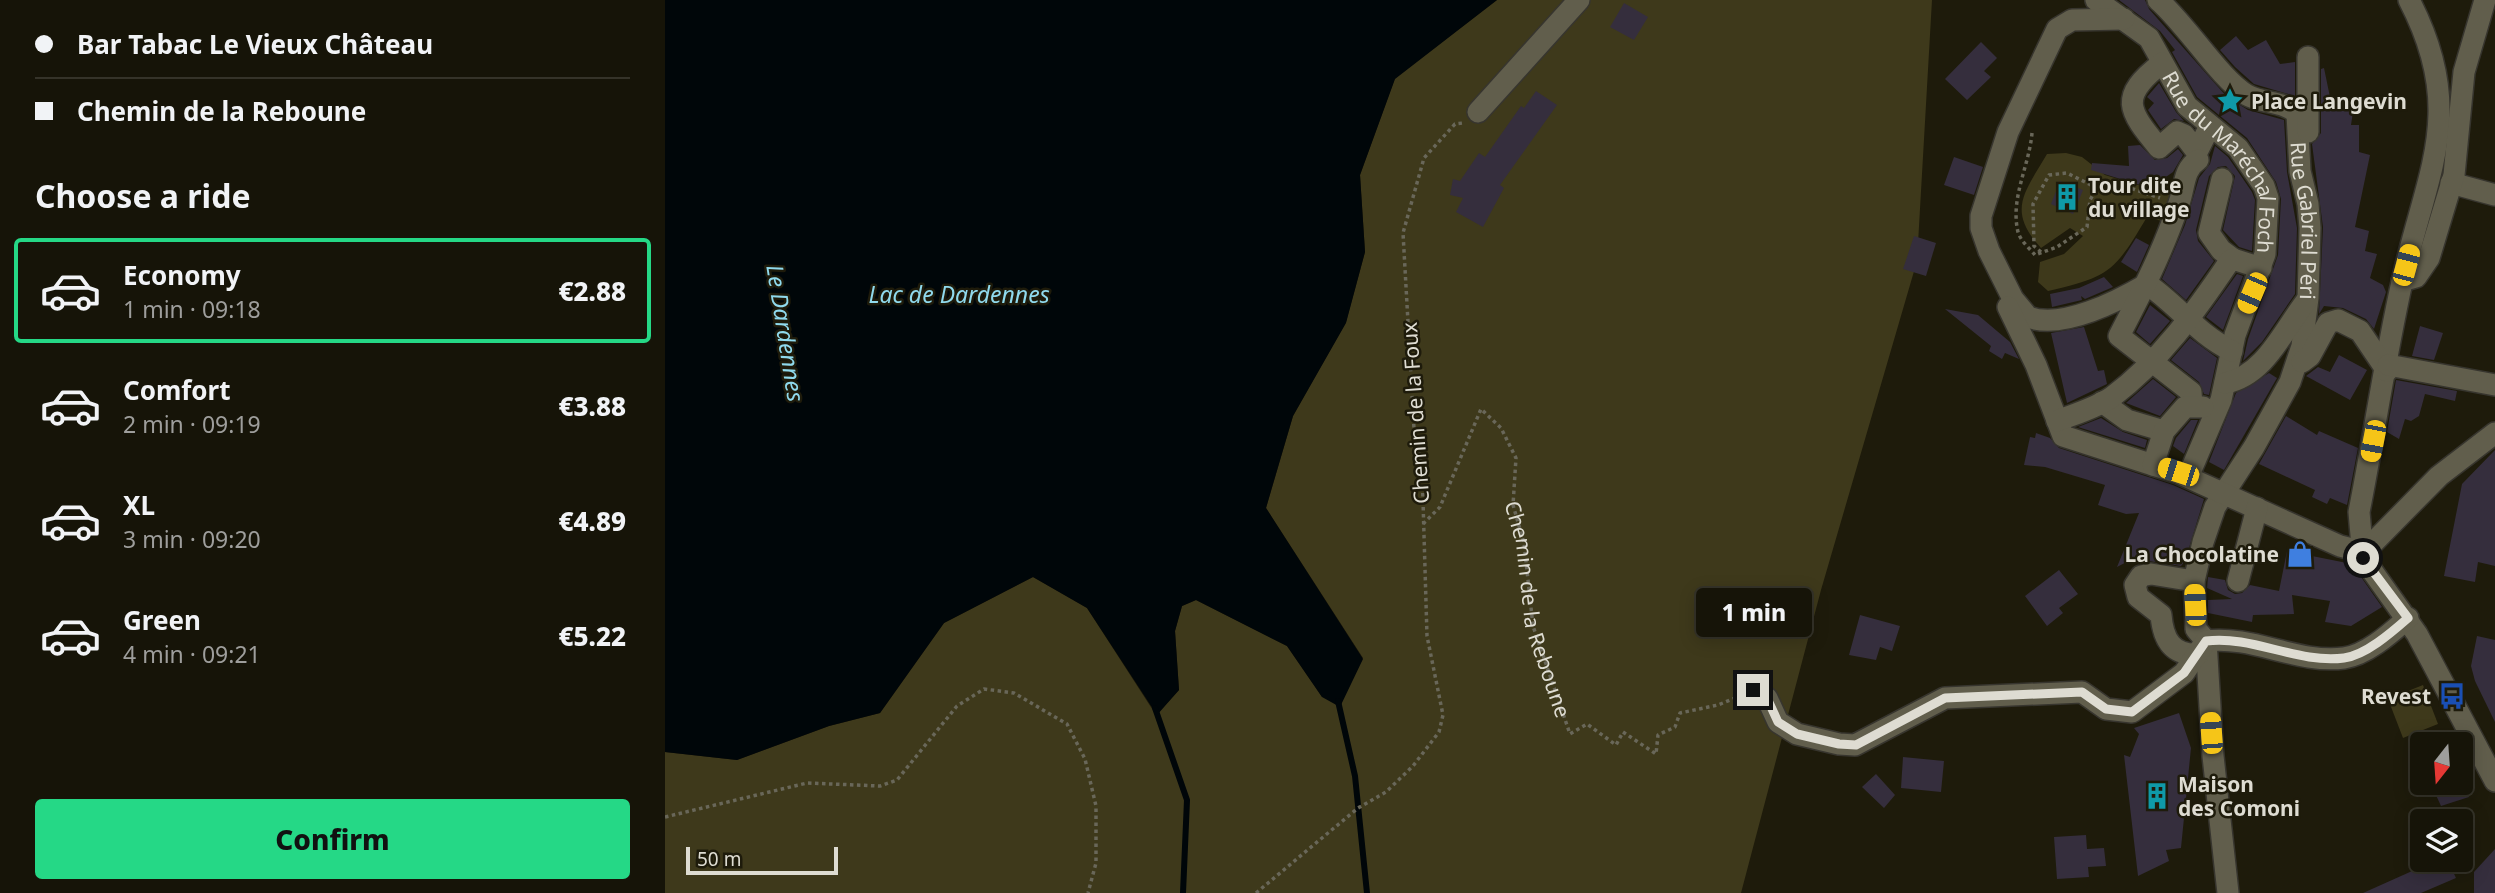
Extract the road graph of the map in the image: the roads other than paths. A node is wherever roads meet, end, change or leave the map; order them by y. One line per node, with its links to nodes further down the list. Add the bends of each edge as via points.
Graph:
1 (1579, 0): 9 (street)
2 (2158, 0): 12 (street, Rue Gabriel Péri, via 2241,90 2294,110 2299,120)
3 (2409, 0): 22 (street, via 2430,48 2439,97 2439,134)
4 (2485, 0): 15 (street, via 2464,72 2458,160)
5 (2100, 1): 6 (street, Rue du Maréchal Foch)
6 (2124, 19): 8 (street, Rue du Maréchal Foch, via 2149,38); 20 (street, via 2066,22 2049,44 2008,132 1983,203 1981,228)
7 (2308, 57): 12 (street, via 2308,135)
8 (2162, 62): 10 (street, Rue du Maréchal Foch, via 2187,106); 11 (street, via 2139,85 2131,108 2159,148 2177,132)
9 (1478, 112)
10 (2210, 126): 11 (street); 13 (street, Rue du Maréchal Foch, via 2238,148)
11 (2198, 156): 14 (street, via 2204,168); 23 (street, via 2188,169 2174,219)
12 (2300, 171): 17 (street, Rue Gabriel Péri)
13 (2258, 177): 14 (street); 18 (street, Rue du Maréchal Foch)
14 (2222, 179): 19 (street, via 2210,233)
15 (2451, 183): 16 (street); 22 (street, via 2425,266 2416,277)
16 (2495, 195)
17 (2307, 198): 18 (street); 24 (street, Rue Gabriel Péri)
18 (2269, 204): 21 (street, Rue du Maréchal Foch)
19 (2233, 259): 21 (street); 25 (street)
20 (1998, 268): 23 (street, via 2028,317 2055,319 2097,310); 34 (street, via 1998,287 2020,328)
21 (2261, 268): 26 (street, Rue du Maréchal Foch)
22 (2402, 281): 29 (street)
23 (2147, 284): 25 (street, via 2175,303); 27 (street, via 2119,335)
24 (2308, 298): 28 (street, Rue Gabriel Péri); 31 (street, via 2269,355)
25 (2188, 321): 26 (street); 27 (street)
26 (2232, 351): 31 (street, Rue du Maréchal Foch)
27 (2151, 361): 32 (street); 33 (street, via 2191,392)
28 (2297, 364): 29 (street, via 2310,356 2328,323 2338,320 2360,331); 39 (street, Rue Gabriel Péri, via 2254,447)
29 (2388, 368): 30 (street); 41 (street, via 2359,512)
30 (2495, 385)
31 (2223, 392): 33 (street); 38 (street, Rue du Maréchal Foch)
32 (2097, 404): 34 (street); 35 (street, via 2127,420)
33 (2192, 406): 35 (street, via 2182,409)
34 (2060, 428): 37 (street)
35 (2164, 431): 37 (street)
36 (2495, 433): 41 (street, via 2439,477)
37 (2153, 465): 38 (street)
38 (2187, 477): 39 (street)
39 (2223, 494): 40 (street); 42 (street, Rue Gabriel Péri, via 2203,542)
40 (2257, 508): 41 (street); 43 (street)
41 (2364, 552): 44 (street, via 2369,567)
42 (2194, 581): 45 (street, Rue Gabriel Péri, via 2196,629); 45 (street, via 2151,574 2141,576 2136,585 2138,597 2161,615 2162,633 2169,645 2187,655)
43 (2238, 581)
44 (2408, 618): 45 (street, via 2346,658 2289,652 2240,640); 47 (street)
45 (2202, 647): 46 (street, via 2184,673 2132,712 2106,709 2082,692 1945,698 1856,745 1797,734 1778,722 1767,698); 48 (street, Rue Gabriel Péri)
46 (1753, 690)
47 (2495, 781)
48 (2229, 892)

